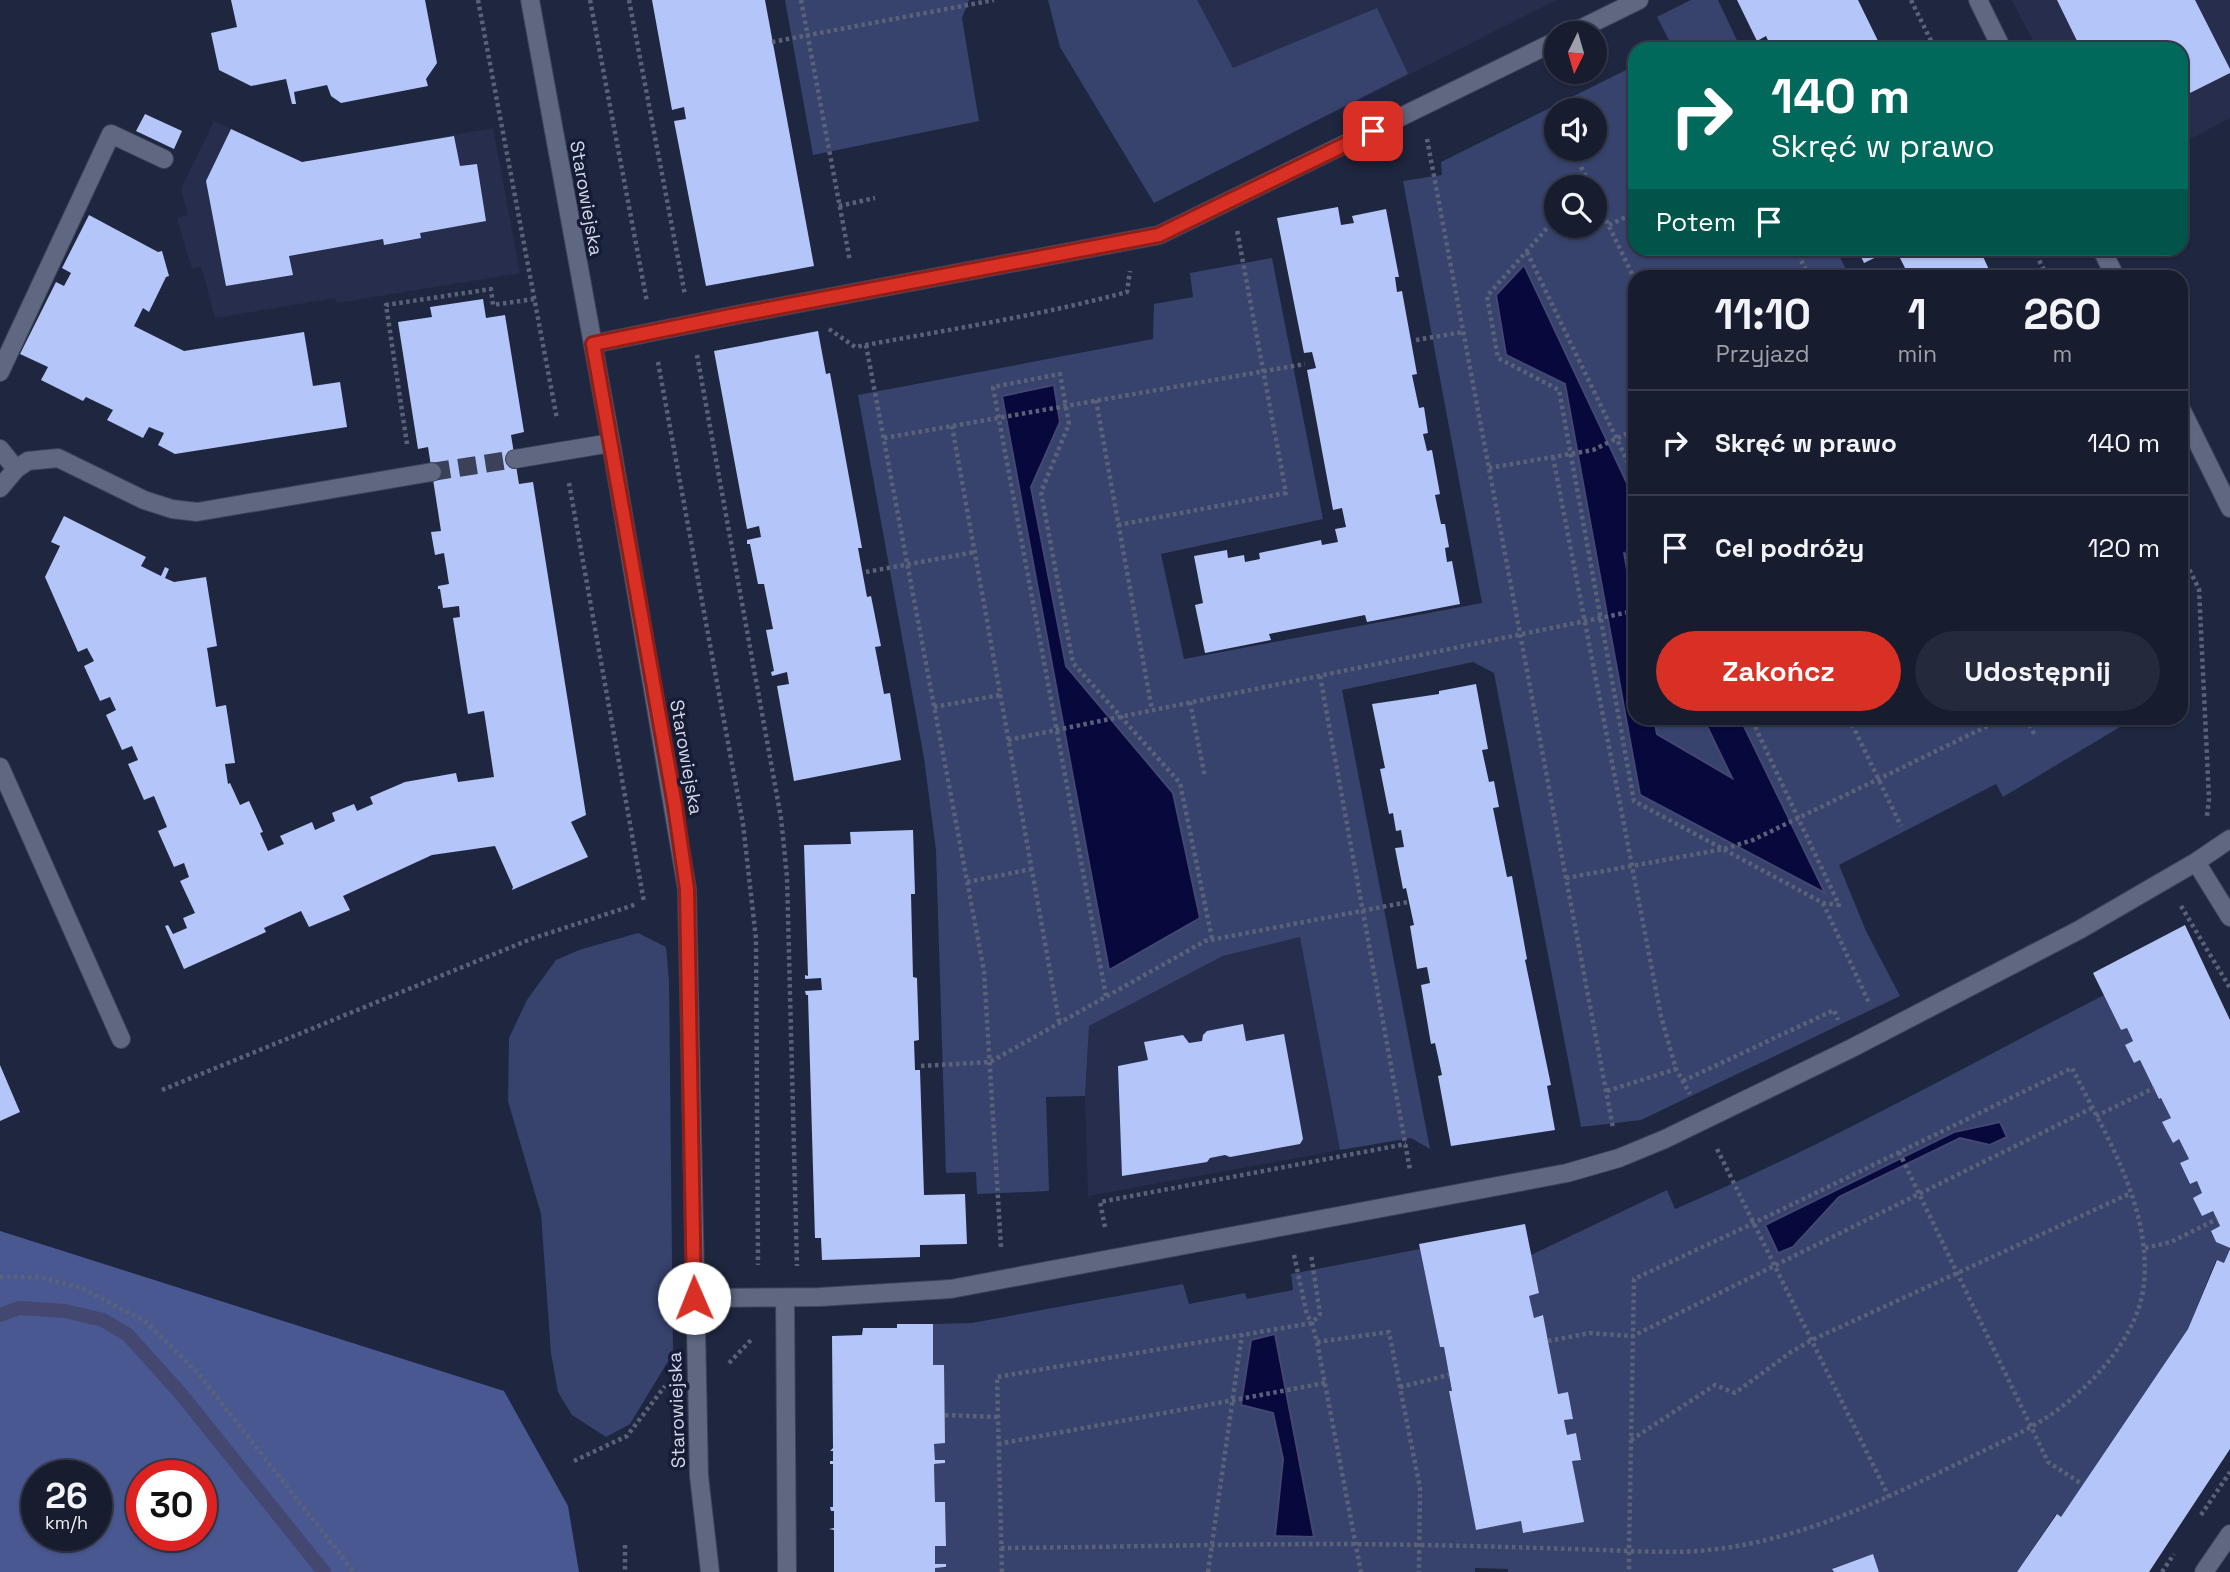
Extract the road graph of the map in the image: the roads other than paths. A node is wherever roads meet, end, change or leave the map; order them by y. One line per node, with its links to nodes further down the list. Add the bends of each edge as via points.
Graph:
1 (530, 0): 8 (street, Starowiejska)
2 (1639, 0): 4 (street)
3 (1978, 0): 5 (street)
4 (1596, 21)
5 (1999, 42)
6 (1544, 47): 8 (street, via 1159,235)
7 (164, 159): 9 (street, via 111,134)
8 (593, 344): 11 (street, Starowiejska)
9 (0, 372)
10 (2188, 423): 17 (street)
11 (611, 443): 13 (street); 23 (street, Starowiejska, via 687,889)
12 (0, 449): 14 (street)
13 (515, 459)
14 (16, 469): 15 (street, via 28,461 58,458 144,500 197,512); 16 (street)
15 (432, 472)
16 (0, 488)
17 (2230, 508)
18 (0, 767): 22 (street)
19 (2230, 839): 20 (street)
20 (2196, 862): 21 (street); 24 (street, via 2036,954 1758,1095 1619,1158 1553,1175 951,1289)
21 (2230, 916)
22 (121, 1039)
23 (694, 1298): 24 (street); 26 (street, Starowiejska, via 699,1476)
24 (791, 1298): 27 (street)
25 (2230, 1534): 28 (street)
26 (710, 1572)
27 (788, 1572)
28 (2204, 1572)

